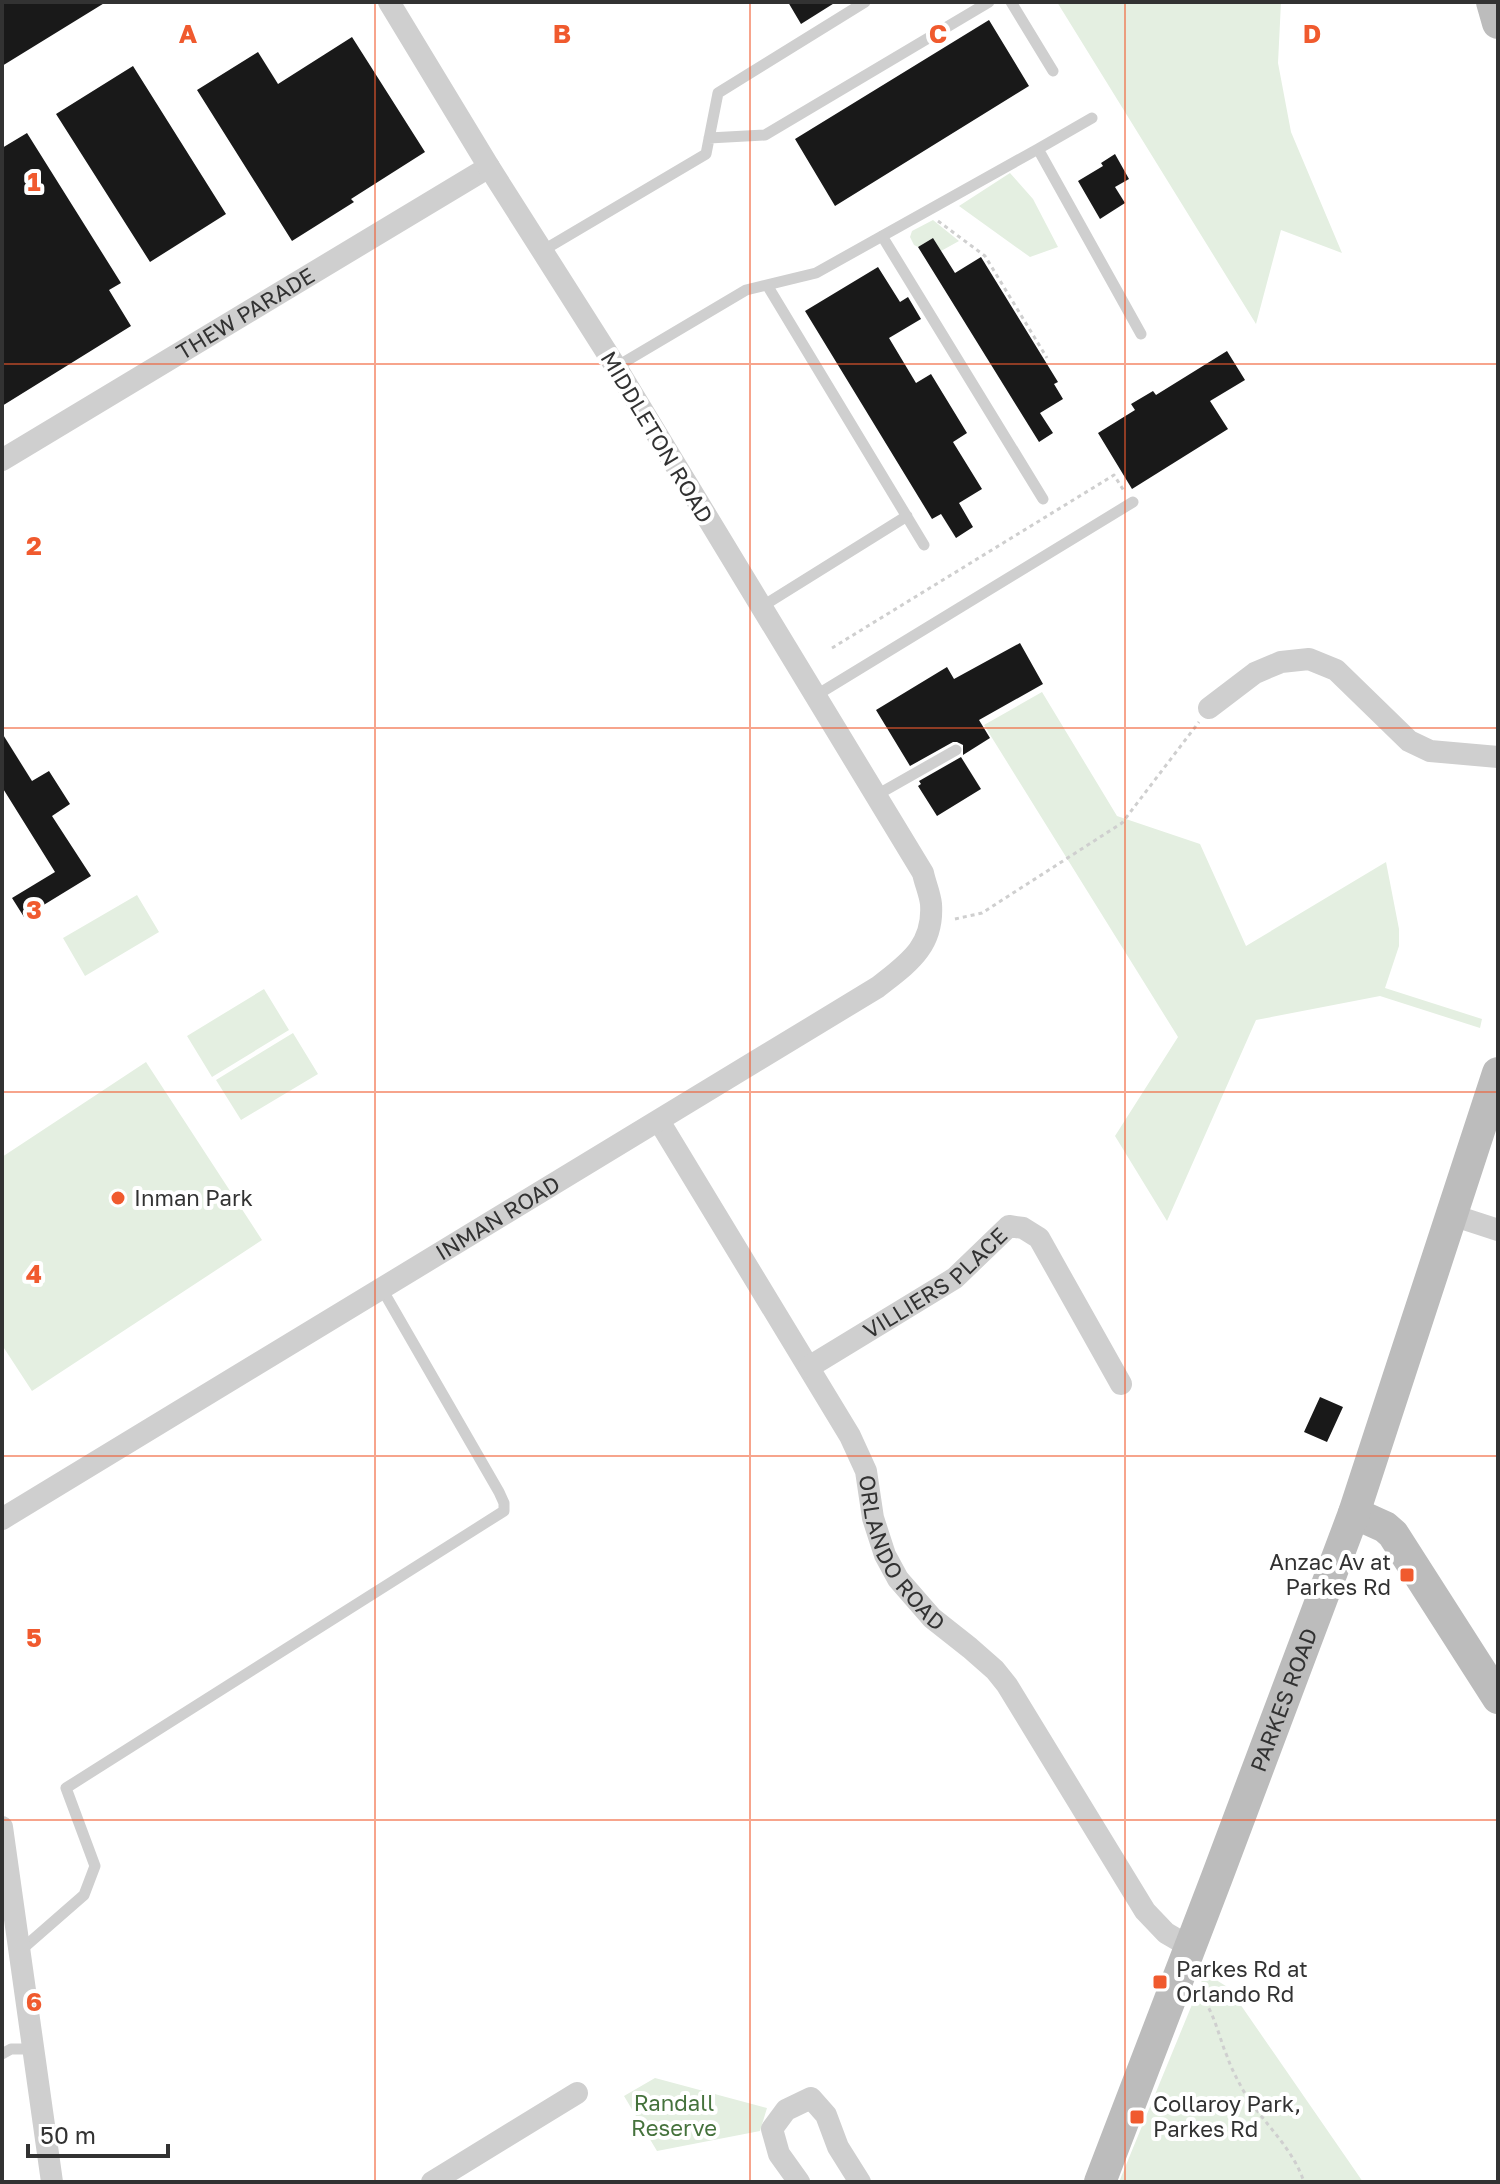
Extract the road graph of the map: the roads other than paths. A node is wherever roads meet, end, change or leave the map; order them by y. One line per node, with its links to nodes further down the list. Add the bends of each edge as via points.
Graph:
1 (389, 2): 11 (street, MIDDLETON ROAD)
2 (865, 2): 9 (lane, via 718,93)
3 (989, 2): 9 (lane, via 765,135)
4 (1011, 2): 7 (lane)
5 (1492, 2): 6 (street)
6 (1498, 23)
7 (1053, 71)
8 (1092, 118): 10 (lane)
9 (709, 138): 13 (lane, via 706,154)
10 (1038, 149): 12 (lane); 15 (lane)
11 (489, 167): 13 (street, MIDDLETON ROAD); 17 (street, THEW PARADE)
12 (882, 236): 14 (lane, via 816,273); 19 (lane)
13 (542, 251): 16 (street, MIDDLETON ROAD)
14 (767, 285): 16 (lane, via 746,290); 20 (lane)
15 (1141, 334)
16 (616, 367): 22 (street, MIDDLETON ROAD)
17 (2, 460)
18 (1130, 498): 23 (lane)
19 (1043, 499)
20 (907, 516): 21 (lane); 22 (lane)
21 (924, 545)
22 (760, 608): 23 (street, MIDDLETON ROAD)
23 (815, 697): 27 (street, MIDDLETON ROAD)
24 (1209, 708): 26 (street, via 1255,673 1281,662 1309,659 1336,670 1409,741 1430,751)
25 (956, 750): 27 (lane)
26 (1498, 757)
27 (875, 796): 28 (street, MIDDLETON ROAD)
28 (923, 873): 30 (street, INMAN ROAD, via 931,904 929,926 924,945 911,961 878,987)
29 (1498, 1073): 31 (street, PARKES ROAD)
30 (659, 1121): 33 (street, INMAN ROAD); 34 (street, ORLANDO ROAD)
31 (1452, 1215): 32 (street); 36 (street, PARKES ROAD)
32 (1498, 1230)
33 (382, 1289): 37 (street, INMAN ROAD); 42 (lane, via 499,1492 504,1511 66,1788 95,1866 84,1895)
34 (809, 1367): 35 (street, VILLIERS PLACE, via 955,1278 1009,1226 1039,1238); 41 (street, ORLANDO ROAD, via 866,1471 873,1518 898,1579 932,1618 995,1670 1145,1911 1166,1933)
35 (1121, 1384)
36 (1354, 1513): 38 (street, via 1393,1534); 41 (street, PARKES ROAD)
37 (2, 1519)
38 (1497, 1693)
39 (2, 1827): 40 (street)
40 (2, 1833): 42 (street)
41 (1190, 1947): 50 (street, PARKES ROAD)
42 (19, 1951): 43 (street)
43 (33, 2049): 44 (lane); 46 (street)
44 (2, 2054)
45 (577, 2093): 47 (street)
46 (52, 2182)
47 (432, 2182)
48 (799, 2182): 49 (street, via 779,2154 772,2129 786,2110 811,2098 826,2115)
49 (860, 2182)
50 (1100, 2182)

